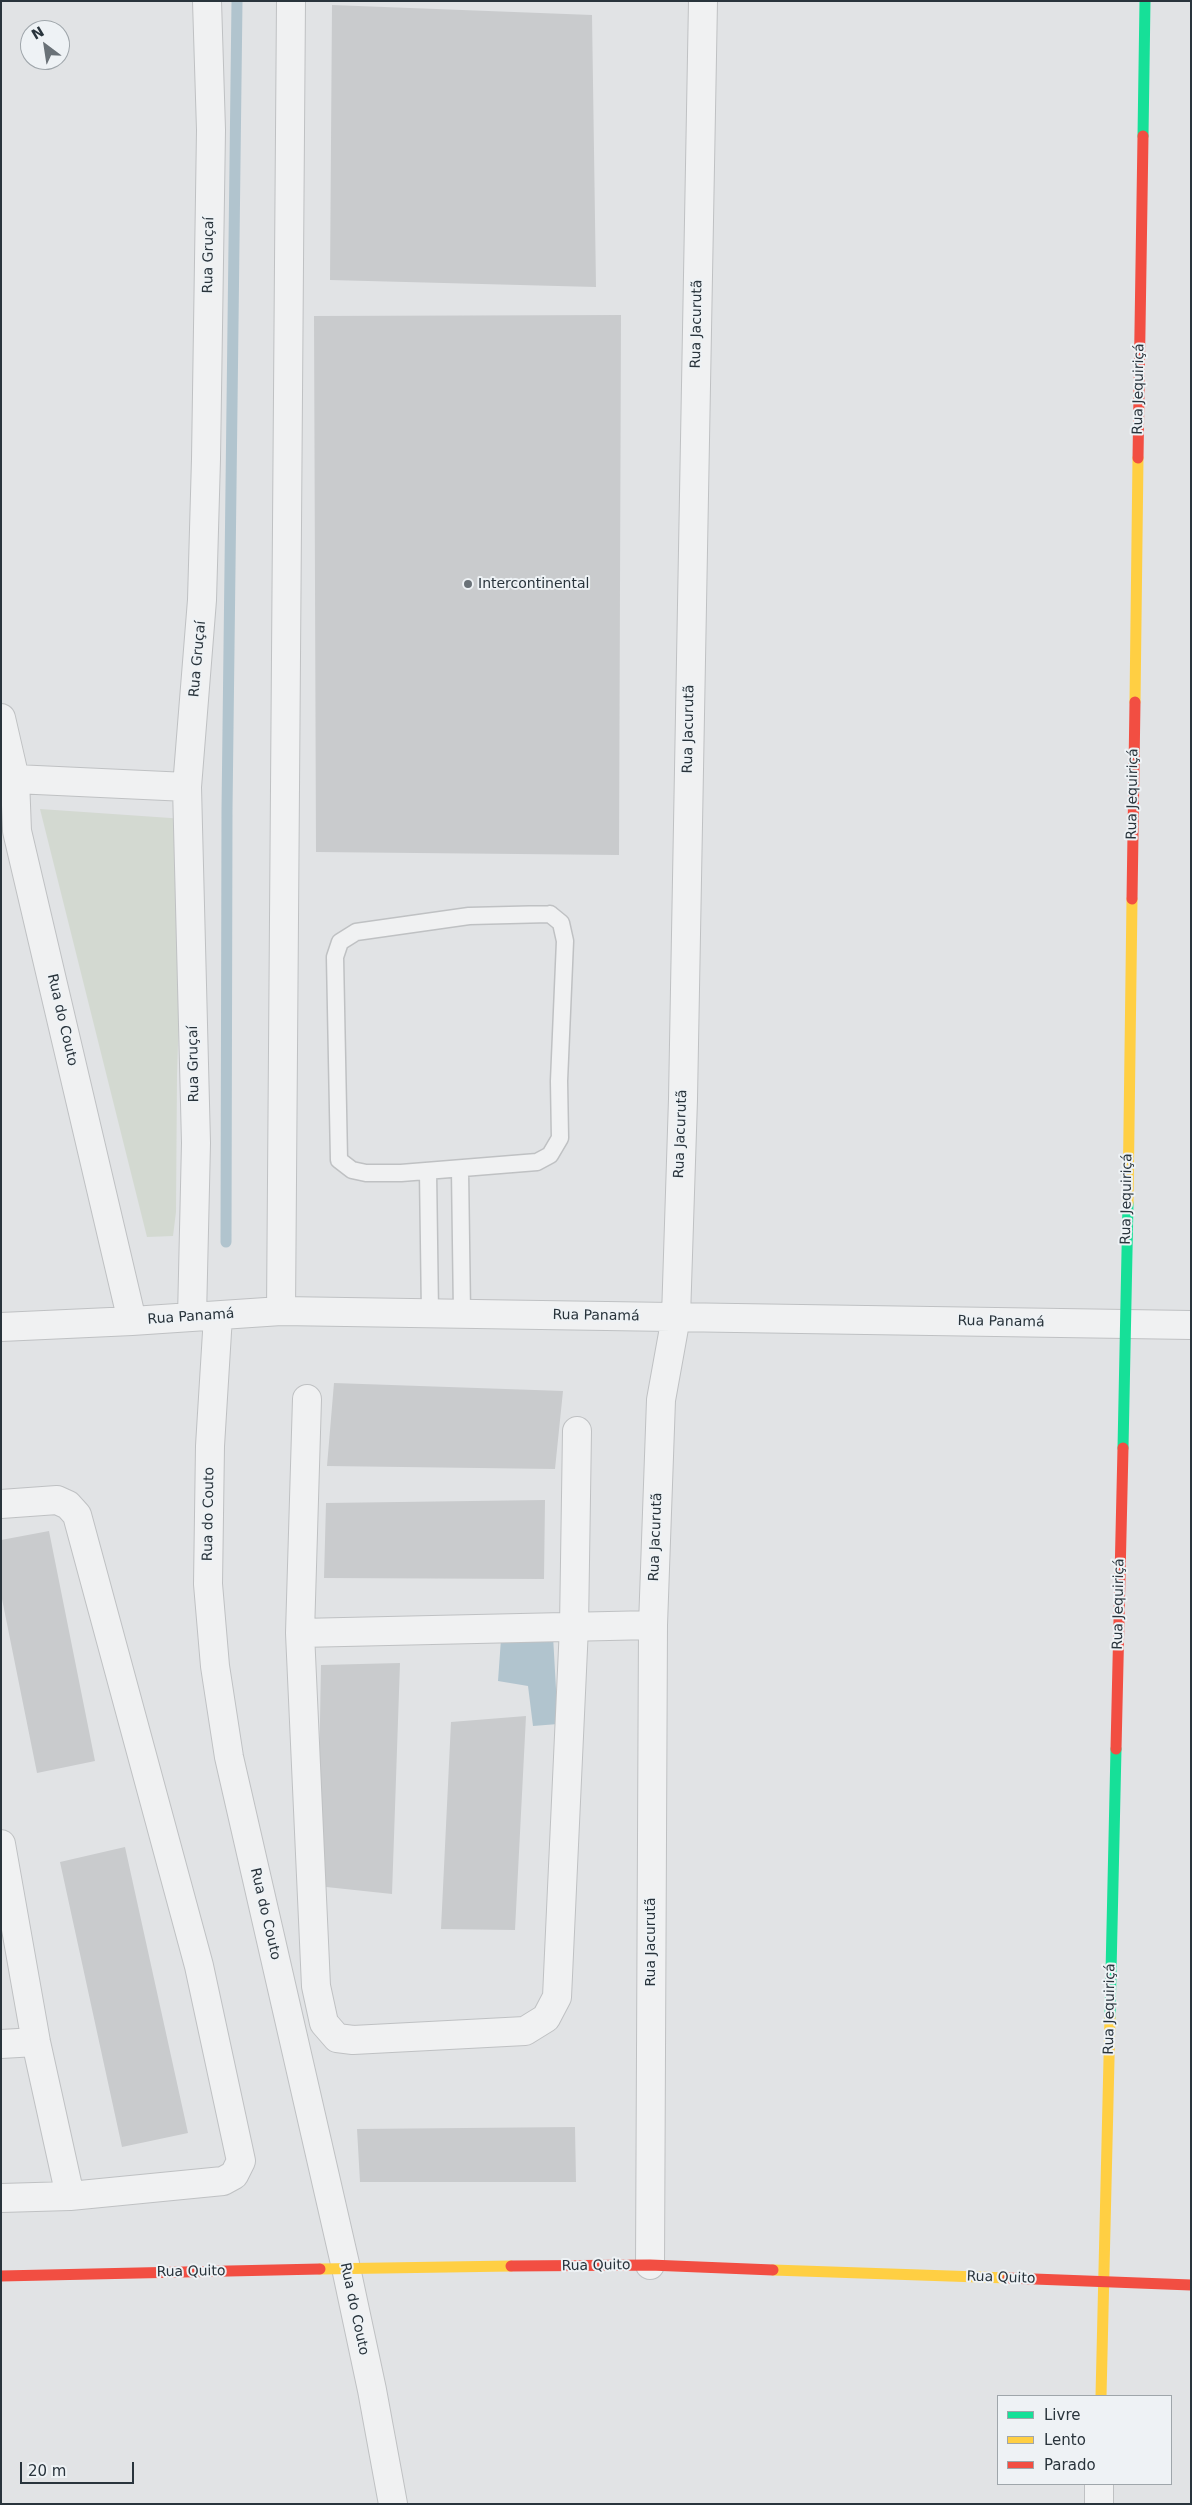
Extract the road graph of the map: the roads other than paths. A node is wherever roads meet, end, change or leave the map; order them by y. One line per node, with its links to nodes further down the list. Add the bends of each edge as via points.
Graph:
1 (207, 1): 7 (street, Rua Gruçaí, via 212,130 206,458 202,600)
2 (291, 1): 11 (street)
3 (703, 1): 15 (street, Rua Jacurutã, via 683,1099)
4 (1145, 1): 17 (street, Rua Jequiriçá)
5 (1, 718): 6 (street, Rua do Couto)
6 (15, 779): 7 (street); 8 (street, Rua do Couto)
7 (187, 787): 14 (street, Rua Gruçaí, via 196,1143)
8 (9, 831): 16 (street, Rua do Couto)
9 (460, 1170): 10 (lane); 10 (lane, via 537,1162 550,1155 560,1138 565,941 561,923 550,914 469,916 356,932 340,942 335,957 339,1160 352,1170 366,1173); 13 (lane)
10 (428, 1171): 12 (lane)
11 (281, 1311): 12 (street, Rua Panamá); 14 (street, Rua Panamá)
12 (430, 1313): 13 (street, Rua Panamá)
13 (462, 1313): 15 (street, Rua Panamá)
14 (205, 1316): 16 (street, Rua Panamá); 32 (street, Rua do Couto, via 210,1446 208,1584 215,1666 229,1757)
15 (676, 1317): 17 (street, Rua Panamá); 23 (street, Rua Jacurutã, via 661,1400)
16 (132, 1321): 19 (street, Rua Panamá)
17 (1126, 1324): 18 (street, Rua Panamá); 34 (street, Rua Jequiriçá)
18 (1191, 1325)
19 (1, 1327)
20 (307, 1400): 25 (street)
21 (577, 1431): 24 (street)
22 (1, 1504): 29 (street, via 57,1500 68,1505 77,1515 199,1966 240,2161 234,2175 223,2181)
23 (654, 1625): 24 (street); 31 (street, Rua Jacurutã)
24 (574, 1627): 25 (street); 25 (street, via 557,1997 546,2018 525,2031 353,2040 337,2038 324,2023 316,1986)
25 (300, 1633)
26 (1, 1844): 27 (street)
27 (36, 2042): 28 (street); 29 (street)
28 (1, 2044)
29 (70, 2196): 30 (street)
30 (1, 2198)
31 (650, 2265): 32 (street, Rua Quito); 34 (street, Rua Quito)
32 (346, 2268): 33 (street, Rua Quito); 38 (street, Rua do Couto)
33 (1, 2276)
34 (1104, 2282): 35 (street, Rua Quito); 36 (street, Rua Jequiriçá)
35 (1191, 2285)
36 (1101, 2395)
37 (1100, 2485): 39 (street)
38 (393, 2504)
39 (1099, 2504)

